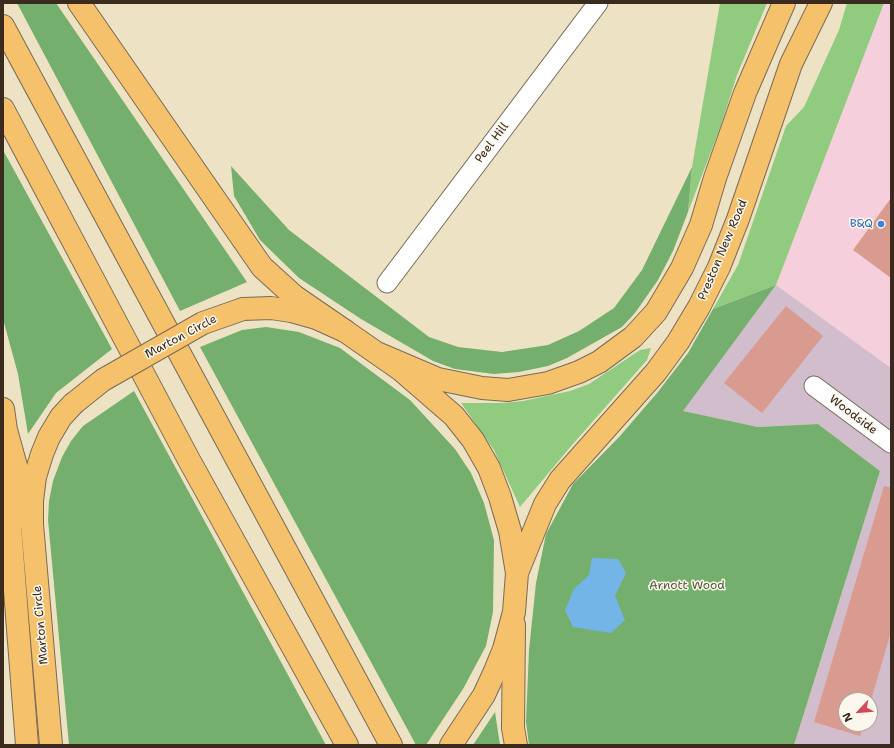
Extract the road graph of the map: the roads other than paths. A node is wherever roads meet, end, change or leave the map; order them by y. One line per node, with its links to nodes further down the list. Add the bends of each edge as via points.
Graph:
1 (79, 3): 8 (main road, via 262,267 294,296)
2 (598, 3): 7 (street, Peel Hill)
3 (784, 3): 9 (main road, via 745,93 701,225 682,268 656,312 633,337 600,362 579,372 548,383 508,390 482,388 438,379)
4 (821, 3): 15 (main road, Preston New Road, via 791,64 738,219 719,267 699,307 656,372 560,480 545,504)
5 (3, 26): 20 (main road)
6 (3, 109): 19 (main road, via 186,452)
7 (387, 283)
8 (345, 331): 9 (main road, Marton Circle); 14 (main road, Marton Circle, bridge, via 316,318 291,311 271,308 243,309 203,323 103,380 73,404 53,430 35,477)
9 (377, 353): 15 (main road, Marton Circle, via 427,391 454,416 473,440 489,468 500,497 510,531)
10 (814, 386): 13 (street, Woodside)
11 (3, 409): 12 (main road)
12 (6, 430): 14 (main road); 17 (main road, via 8,500)
13 (891, 443)
14 (32, 524): 18 (main road, Marton Circle)
15 (517, 573): 16 (main road, Marton Circle)
16 (514, 612): 21 (main road, Marton Circle, via 498,666 484,695); 22 (main road, via 513,728)
17 (26, 745)
18 (51, 745)
19 (347, 745)
20 (391, 745)
21 (451, 745)
22 (516, 745)

